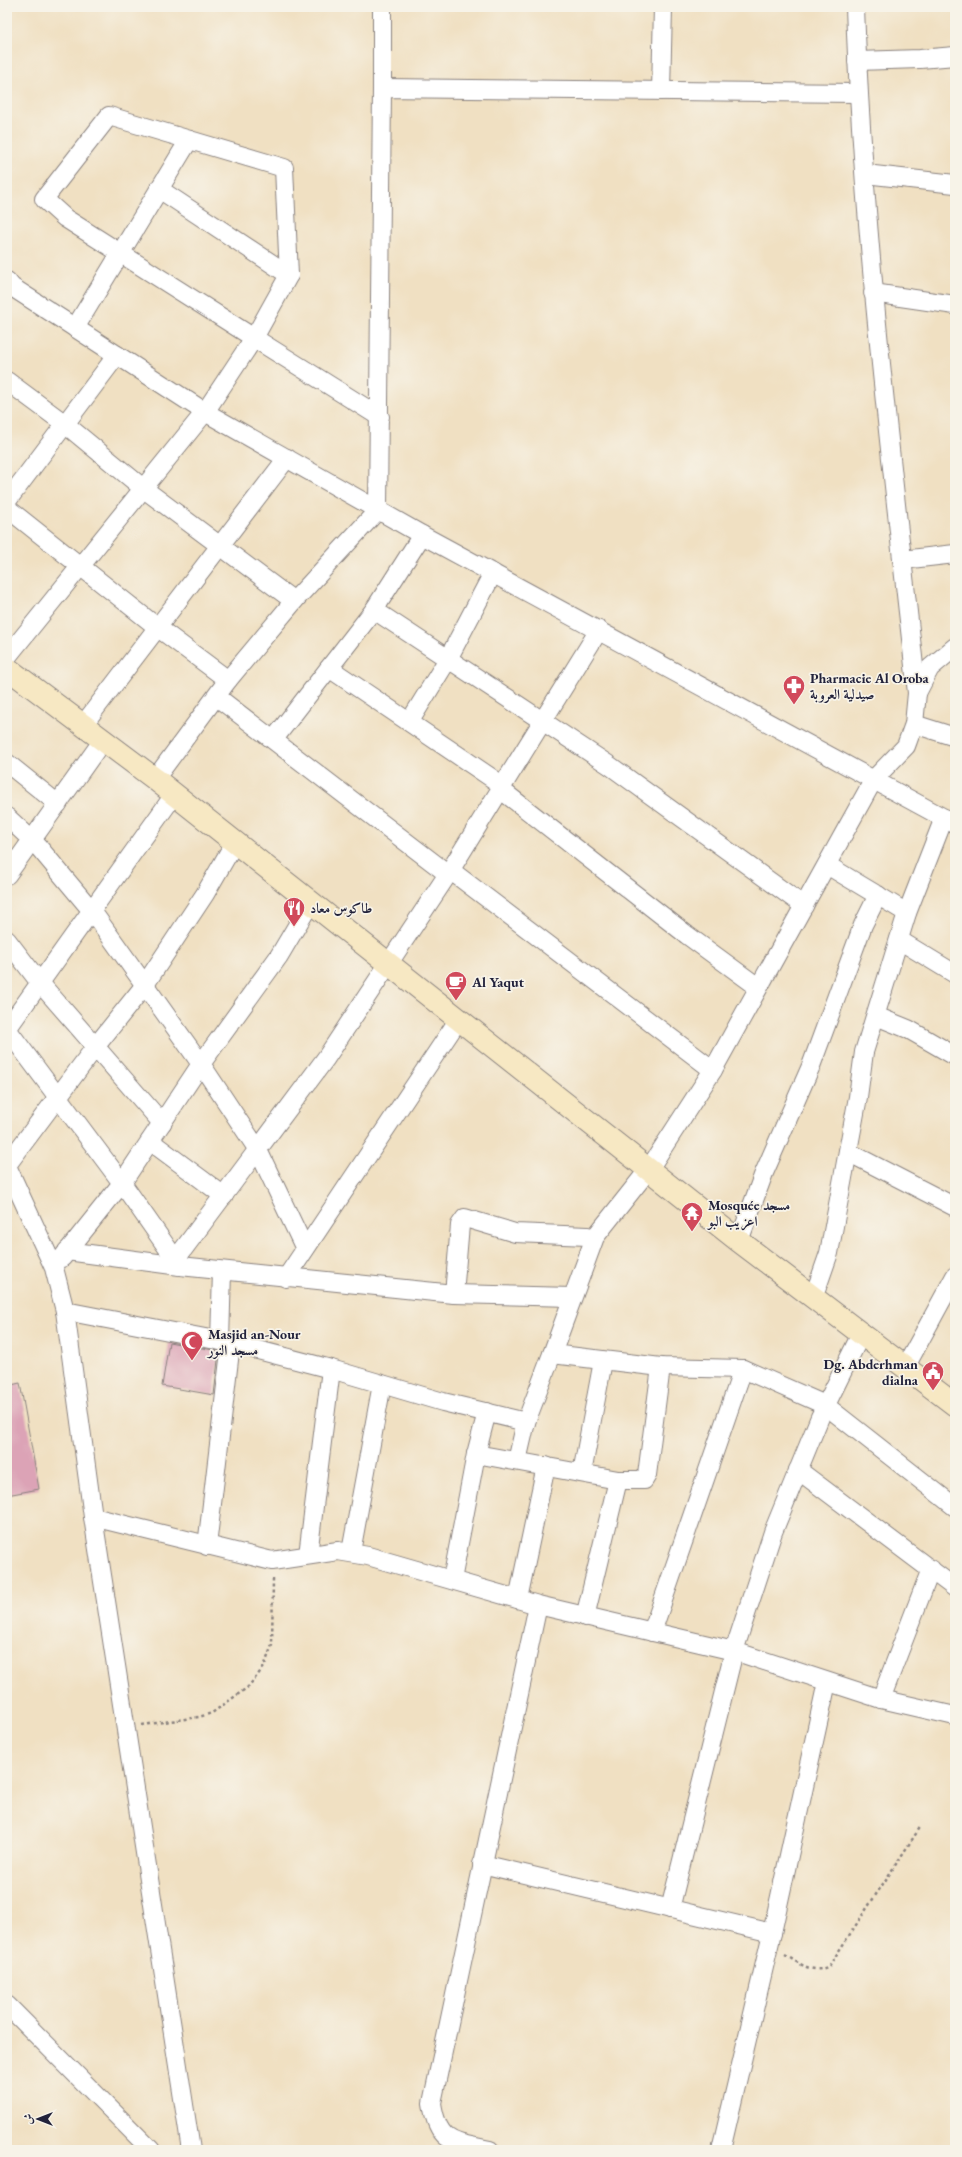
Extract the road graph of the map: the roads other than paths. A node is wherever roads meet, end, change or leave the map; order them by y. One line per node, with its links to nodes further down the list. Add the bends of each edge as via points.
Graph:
1 (382, 7): 6 (street)
2 (663, 7): 7 (street)
3 (855, 7): 5 (street)
4 (955, 56): 5 (street, via 920,60)
5 (857, 61): 8 (street)
6 (382, 88): 7 (street); 23 (street)
7 (661, 91): 8 (street)
8 (858, 93): 10 (street)
9 (189, 140): 12 (street); 13 (street, via 109,116 44,199 65,218); 14 (street, via 284,168)
10 (864, 174): 11 (street); 16 (street)
11 (955, 184)
12 (159, 190): 13 (street); 14 (street)
13 (120, 253): 18 (street); 19 (street)
14 (289, 275): 19 (street)
15 (9, 287): 18 (street)
16 (873, 293): 17 (street); 33 (street)
17 (955, 305)
18 (75, 328): 20 (street)
19 (254, 338): 22 (street); 23 (street)
20 (117, 355): 22 (street); 24 (street)
21 (7, 381): 24 (street)
22 (205, 412): 25 (street); 26 (street)
23 (380, 417): 29 (street)
24 (65, 424): 26 (street); 27 (street)
25 (287, 458): 29 (street); 31 (street)
26 (144, 489): 31 (street); 34 (street)
27 (7, 501)
28 (7, 508): 34 (street)
29 (378, 510): 30 (street); 36 (street)
30 (422, 535): 35 (street); 37 (street)
31 (219, 546): 36 (street); 38 (street)
32 (955, 554): 33 (street)
33 (902, 560): 46 (street)
34 (81, 566): 38 (street); 41 (street)
35 (492, 573): 39 (street); 42 (street)
36 (294, 601): 45 (street)
37 (374, 610): 42 (street); 44 (street)
38 (157, 627): 45 (street); 51 (street)
39 (599, 630): 49 (street); 57 (street)
40 (953, 649): 46 (street, via 930,668)
41 (7, 656)
42 (448, 659): 48 (street); 49 (street)
43 (7, 668): 51 (main road)
44 (330, 668): 48 (street); 53 (street)
45 (228, 680): 47 (street)
46 (917, 693): 50 (street)
47 (217, 697): 53 (street); 56 (street)
48 (410, 721): 58 (street)
49 (542, 722): 58 (street); 70 (street, via 654,797)
50 (914, 724): 52 (street); 57 (street, via 906,746)
51 (83, 725): 54 (main road)
52 (955, 737)
53 (274, 739): 66 (street)
54 (102, 740): 56 (main road); 60 (street)
55 (7, 763): 60 (street)
56 (155, 780): 59 (main road)
57 (874, 780): 62 (street); 65 (street)
58 (501, 787): 66 (street); 79 (street, via 687,935)
59 (174, 795): 64 (main road); 71 (street)
60 (58, 804): 63 (street)
61 (7, 817): 63 (street)
62 (949, 821): 72 (street)
63 (32, 840): 67 (street); 71 (street)
64 (235, 842): 69 (main road); 78 (street, via 205,894)
65 (827, 865): 68 (street); 70 (street)
66 (449, 872): 75 (street); 86 (street)
67 (7, 875)
68 (878, 895): 72 (street); 98 (street, via 863,925 811,1066 764,1173)
69 (311, 902): 75 (main road); 85 (street, via 279,956)
70 (804, 906): 79 (street)
71 (92, 911): 77 (street); 78 (street)
72 (907, 913): 74 (street)
73 (7, 940): 77 (street)
74 (899, 940): 76 (street); 80 (street)
75 (389, 964): 81 (main road); 90 (street, via 326,1058)
76 (955, 974)
77 (40, 983): 82 (street); 83 (street)
78 (144, 986): 83 (street); 85 (street)
79 (758, 987): 86 (street)
80 (876, 1016): 84 (street, via 908,1029); 91 (street, via 864,1052)
81 (459, 1019): 93 (main road); 99 (street)
82 (7, 1029): 87 (street)
83 (96, 1046): 87 (street); 88 (street)
84 (955, 1056)
85 (201, 1064): 88 (street); 90 (street)
86 (713, 1070): 93 (street)
87 (58, 1096): 92 (street); 94 (street)
88 (162, 1123): 89 (street)
89 (150, 1141): 94 (street); 95 (street)
90 (258, 1150): 95 (street); 99 (street)
91 (848, 1152): 96 (street); 107 (street, via 830,1253)
92 (7, 1166): 102 (street)
93 (649, 1169): 98 (main road); 108 (street, via 595,1237)
94 (122, 1183): 100 (street); 101 (street)
95 (224, 1196): 101 (street)
96 (955, 1207)
97 (588, 1236): 106 (street, via 515,1233 465,1218 460,1225)
98 (739, 1241): 107 (main road)
99 (306, 1249): 105 (street)
100 (68, 1251): 101 (street); 102 (street)
101 (178, 1263): 103 (street)
102 (54, 1268): 109 (street)
103 (222, 1271): 105 (street); 111 (street)
104 (955, 1276): 114 (street)
105 (286, 1278): 106 (street)
106 (454, 1294): 108 (street)
107 (814, 1296): 110 (main road)
108 (572, 1297): 112 (street)
109 (65, 1311): 111 (street); 130 (street)
110 (862, 1332): 114 (main road); 119 (street)
111 (226, 1342): 116 (street); 131 (street)
112 (552, 1354): 113 (street); 122 (street)
113 (603, 1361): 115 (street); 127 (street)
114 (906, 1366): 120 (main road)
115 (661, 1367): 117 (street); 128 (street, via 647,1475 644,1480)
116 (331, 1369): 118 (street); 133 (street)
117 (743, 1370): 119 (street); 140 (street)
118 (382, 1384): 121 (street); 132 (street)
119 (825, 1405): 126 (street); 129 (street)
120 (955, 1405)
121 (487, 1412): 122 (street); 123 (street)
122 (526, 1422): 124 (street)
123 (476, 1454): 124 (street); 135 (street)
124 (517, 1461): 125 (street)
125 (546, 1466): 127 (street); 137 (street)
126 (798, 1470): 134 (street); 141 (street, via 773,1532)
127 (582, 1473): 128 (street)
128 (618, 1480): 139 (street)
129 (955, 1507)
130 (93, 1517): 131 (street); 150 (street)
131 (207, 1546): 133 (street, via 272,1561)
132 (351, 1552): 133 (street); 135 (street)
133 (308, 1555)
134 (931, 1569): 136 (street); 143 (street)
135 (452, 1580): 137 (street)
136 (955, 1588)
137 (518, 1599): 138 (street)
138 (538, 1605): 139 (street); 145 (street)
139 (586, 1617): 140 (street)
140 (652, 1632): 141 (street)
141 (734, 1651): 142 (street); 146 (street)
142 (827, 1682): 143 (street); 147 (street)
143 (881, 1699): 144 (street)
144 (954, 1714)
145 (482, 1864): 146 (street); 151 (street, via 432,2103 435,2122 444,2136 459,2143)
146 (670, 1909): 147 (street)
147 (770, 1939): 152 (street)
148 (7, 2005): 149 (street)
149 (151, 2150)
150 (191, 2150)
151 (490, 2150)
152 (721, 2150)

